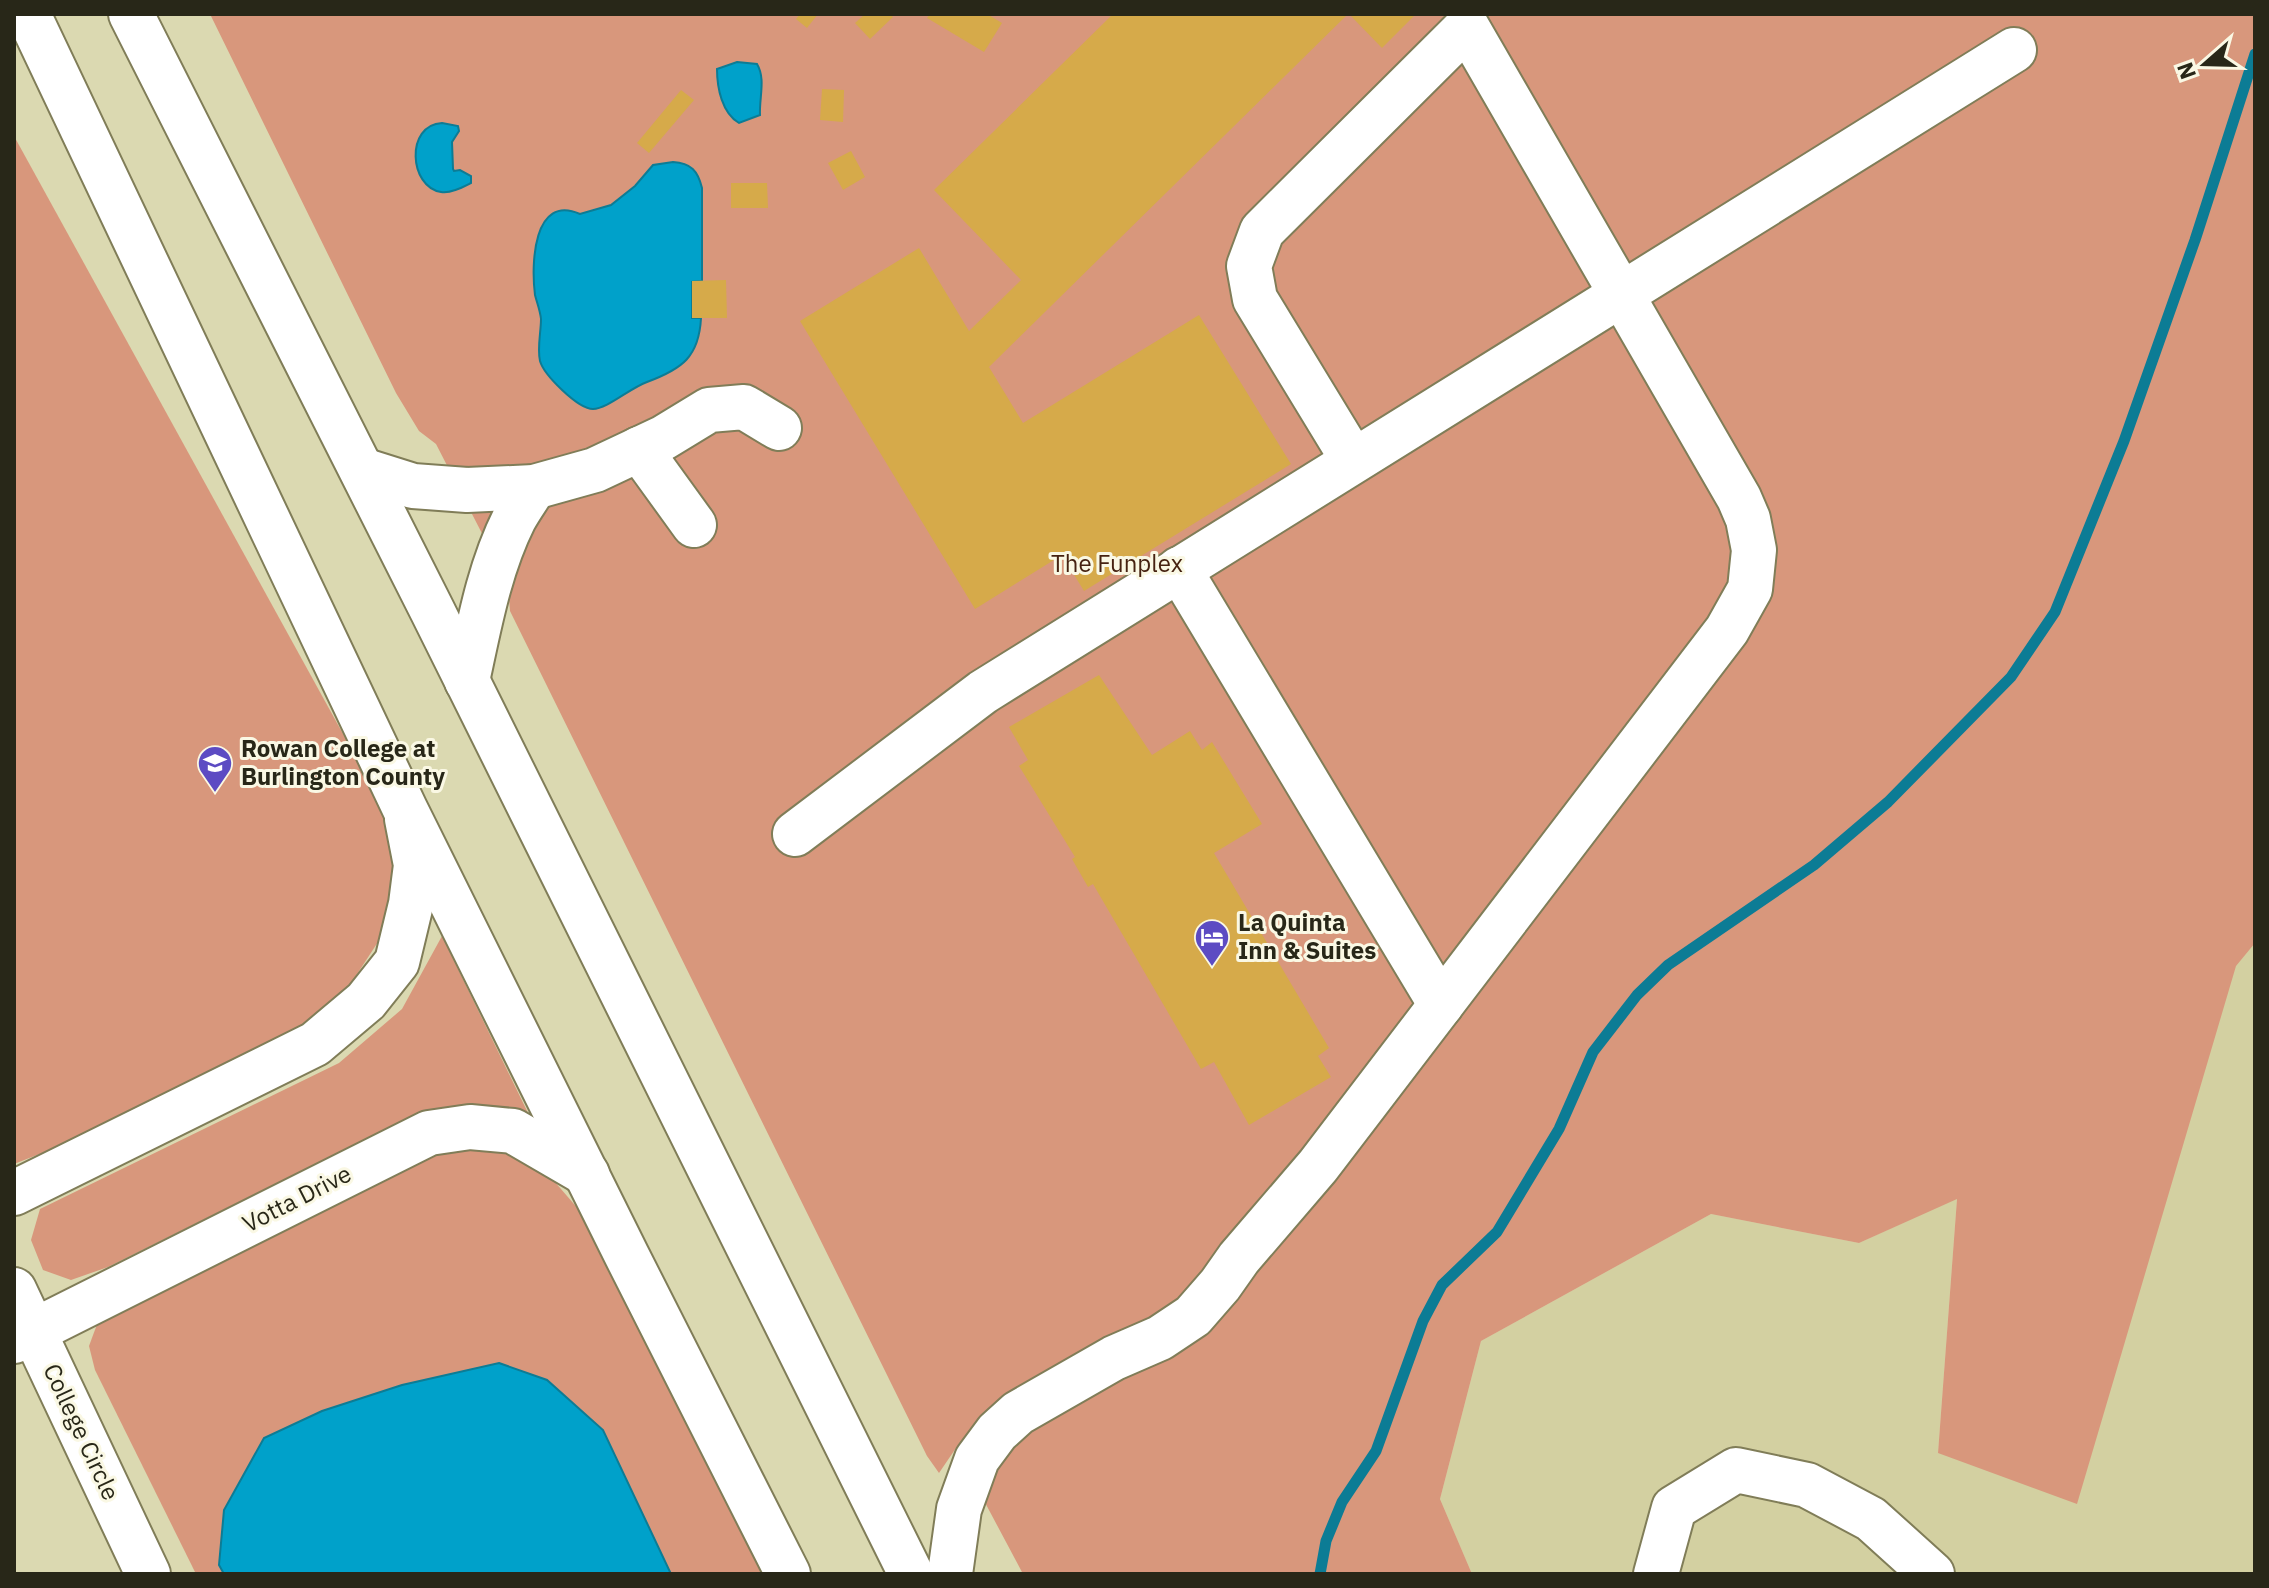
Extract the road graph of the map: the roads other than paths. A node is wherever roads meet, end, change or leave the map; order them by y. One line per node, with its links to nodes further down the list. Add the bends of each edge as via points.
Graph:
1 (28, 14): 13 (main road)
2 (131, 14): 8 (main road)
3 (2014, 50): 4 (main road)
4 (1621, 294): 7 (main road); 7 (main road, via 1467,27 1262,231 1249,266 1255,299); 15 (main road, via 1739,498 1754,550 1750,589 1727,630)
5 (779, 428): 6 (main road, via 744,407 709,410)
6 (639, 449): 9 (main road, via 595,470); 10 (main road)
7 (1353, 460): 11 (main road)
8 (362, 470): 9 (main road, via 413,486); 12 (main road)
9 (534, 487): 12 (main road, via 503,545)
10 (694, 525)
11 (1179, 569): 14 (main road, via 983,692); 15 (main road)
12 (467, 681): 22 (main road)
13 (405, 809): 16 (main road); 17 (main road, via 416,865 411,904 397,962 366,1001 315,1044)
14 (795, 834)
15 (1441, 1005): 23 (main road, via 1318,1166 1193,1316 1018,1413 997,1432 977,1459 959,1509)
16 (587, 1174): 19 (main road, Votta Drive, via 513,1131 470,1127 429,1133); 21 (main road)
17 (14, 1193)
18 (14, 1290): 19 (main road, College Circle)
19 (24, 1336): 20 (main road, College Circle)
20 (148, 1574)
21 (788, 1574)
22 (911, 1574)
23 (950, 1574)
24 (1656, 1574): 25 (main road, via 1674,1508 1736,1470 1807,1485 1871,1519)
25 (1932, 1574)

